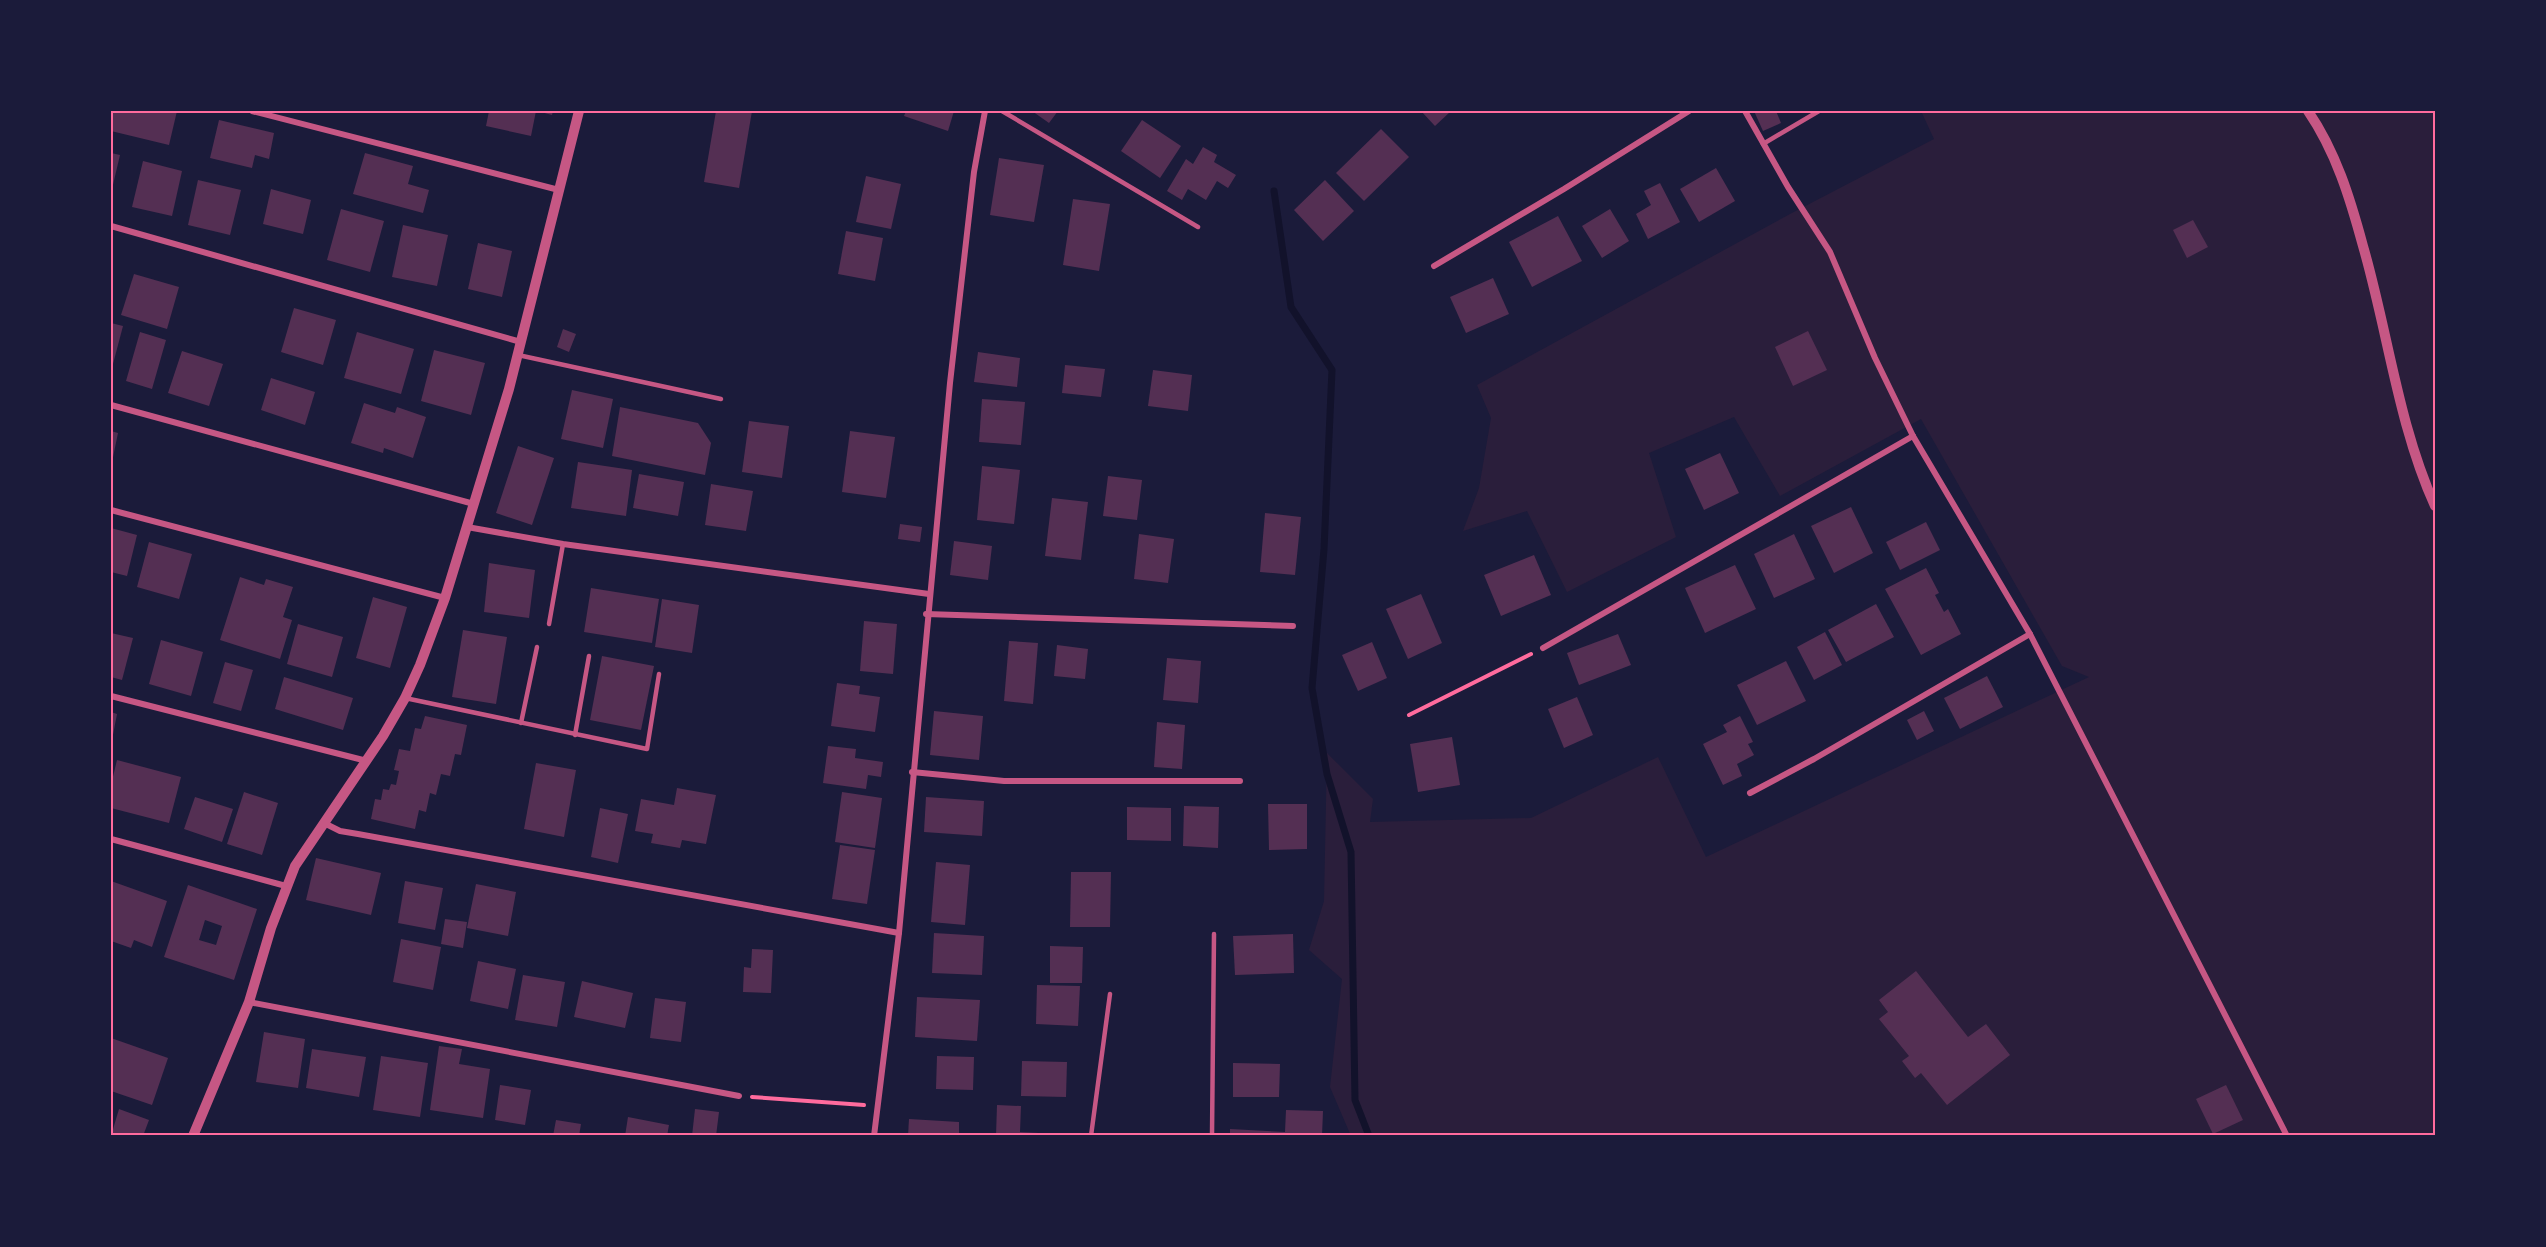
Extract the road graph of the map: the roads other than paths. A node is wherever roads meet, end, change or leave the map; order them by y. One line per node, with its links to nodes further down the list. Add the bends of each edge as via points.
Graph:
1 (252, 111): 10 (street)
2 (579, 111): 10 (street)
3 (985, 111): 24 (street, via 968,228)
4 (1002, 111): 12 (lane)
5 (1689, 111): 13 (street)
6 (1745, 111): 9 (street)
7 (1819, 111): 9 (lane)
8 (2308, 111): 20 (street, via 2332,152 2353,207 2410,440)
9 (1763, 144): 18 (street, via 1830,252)
10 (559, 190): 14 (street)
11 (111, 226): 14 (street)
12 (1198, 227)
13 (1434, 266)
14 (522, 342): 15 (street)
15 (518, 355): 16 (lane); 19 (street)
16 (721, 399)
17 (111, 405): 19 (street)
18 (1913, 436): 29 (street); 31 (street)
19 (474, 504): 22 (street)
20 (2435, 506)
21 (111, 510): 25 (street)
22 (467, 527): 23 (street); 25 (street)
23 (563, 544): 24 (street); 27 (lane)
24 (929, 594): 26 (street)
25 (445, 598): 35 (street)
26 (927, 614): 28 (street); 39 (street)
27 (549, 624)
28 (1293, 626)
29 (2030, 634): 41 (street); 54 (street)
30 (537, 647): 36 (lane)
31 (1543, 648)
32 (589, 656): 37 (lane)
33 (659, 674): 37 (lane, via 647,749)
34 (111, 696): 38 (street)
35 (405, 698): 36 (lane); 38 (street)
36 (521, 723): 37 (lane)
37 (575, 735)
38 (367, 761): 42 (street)
39 (912, 772): 40 (street, via 1005,781); 45 (street)
40 (1240, 781)
41 (1750, 793)
42 (324, 823): 44 (street); 45 (street, via 340,831)
43 (111, 839): 44 (street)
44 (286, 886): 48 (street)
45 (898, 933): 51 (street)
46 (1214, 934): 53 (lane)
47 (1110, 994): 52 (lane)
48 (249, 1002): 49 (street); 50 (street)
49 (739, 1096)
50 (193, 1136)
51 (874, 1136)
52 (1091, 1136)
53 (1212, 1136)
54 (2287, 1136)

